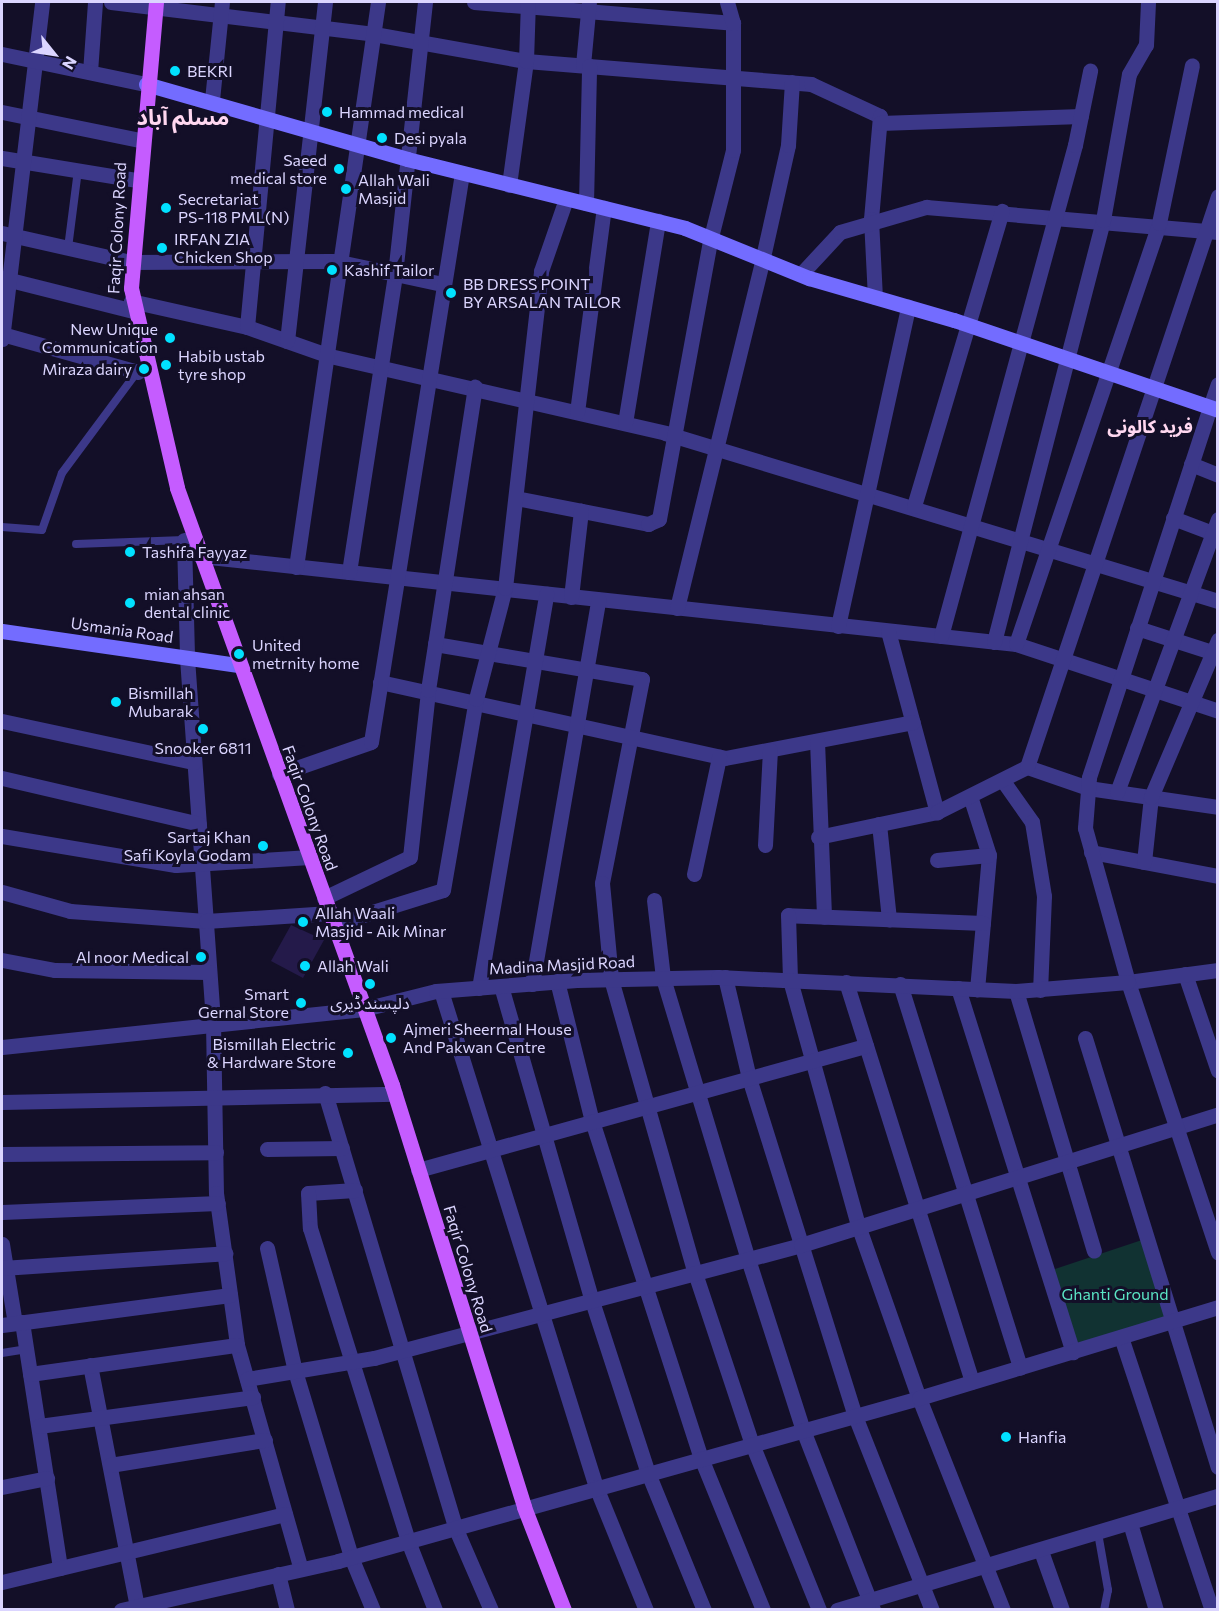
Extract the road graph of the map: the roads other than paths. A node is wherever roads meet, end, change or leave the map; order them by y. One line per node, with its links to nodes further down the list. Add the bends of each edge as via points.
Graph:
1 (42, 2): 21 (street)
2 (95, 2): 26 (street)
3 (111, 2): 11 (street)
4 (278, 2): 15 (street)
5 (326, 2): 17 (street)
6 (378, 2): 18 (street)
7 (425, 2): 19 (street)
8 (474, 2): 12 (street)
9 (727, 2): 16 (street)
10 (1148, 2): 53 (street, via 1146,45 1129,74)
11 (155, 5): 14 (street); 29 (main road, Faqir Colony Road)
12 (527, 6): 13 (street); 22 (street)
13 (588, 8): 16 (street); 23 (street)
14 (222, 9): 15 (street); 30 (street)
15 (276, 23): 17 (street); 32 (street)
16 (733, 23): 27 (street)
17 (322, 28): 18 (street); 36 (street)
18 (374, 34): 19 (street); 38 (street)
19 (420, 44): 22 (street); 40 (street)
20 (2, 54): 21 (street)
21 (38, 61): 26 (street); 34 (street)
22 (526, 61): 23 (street); 45 (street)
23 (586, 65): 27 (street); 48 (street)
24 (1192, 65): 55 (street)
25 (1090, 71): 33 (street)
26 (90, 72): 29 (street)
27 (735, 75): 28 (street); 58 (street, via 733,150)
28 (792, 82): 35 (street, via 872,109); 60 (street, via 788,145)
29 (146, 84): 30 (main road); 37 (main road, Faqir Colony Road)
30 (212, 100): 32 (main road)
31 (2, 112): 34 (street)
32 (265, 116): 36 (main road); 61 (street)
33 (1081, 116): 35 (street); 51 (street)
34 (31, 118): 37 (street); 41 (street)
35 (880, 123): 52 (street)
36 (311, 129): 38 (main road); 62 (street)
37 (140, 140): 44 (main road, Faqir Colony Road)
38 (361, 144): 40 (main road); 64 (street)
39 (2, 158): 41 (street)
40 (407, 159): 43 (main road); 65 (street)
41 (25, 162): 42 (street); 57 (street)
42 (78, 170): 44 (street); 59 (lane)
43 (462, 173): 45 (main road); 68 (street)
44 (137, 180): 63 (main road, Faqir Colony Road)
45 (509, 185): 47 (main road)
46 (1218, 196): 56 (street)
47 (566, 198): 48 (main road); 87 (street, via 541,271)
48 (586, 203): 49 (main road)
49 (604, 208): 54 (main road); 89 (street)
50 (1002, 211): 51 (street); 52 (street, via 926,207); 72 (street)
51 (1052, 215): 53 (street); 77 (street)
52 (871, 219): 66 (street, via 840,232); 69 (street)
53 (1103, 220): 55 (street); 79 (street)
54 (658, 221): 58 (main road); 90 (street)
55 (1159, 223): 56 (street); 82 (street)
56 (1213, 231): 86 (street)
57 (8, 234): 59 (street); 67 (street)
58 (711, 237): 60 (main road); 91 (street)
59 (68, 248): 63 (street)
60 (764, 257): 66 (main road); 92 (street)
61 (252, 261): 62 (street); 63 (street); 73 (street)
62 (296, 261): 64 (street); 76 (street)
63 (131, 262): 70 (main road, Faqir Colony Road)
64 (342, 262): 65 (street); 78 (street)
65 (395, 274): 68 (street); 81 (street)
66 (801, 274): 69 (main road)
67 (6, 279): 70 (street); 74 (street)
68 (442, 284): 83 (street)
69 (875, 297): 71 (main road)
70 (132, 306): 73 (street); 80 (main road, Faqir Colony Road)
71 (908, 307): 72 (main road); 95 (street)
72 (966, 324): 77 (main road); 97 (street)
73 (247, 327): 76 (street)
74 (2, 334): 75 (street); 80 (street)
75 (2, 339)
76 (287, 341): 78 (street)
77 (1018, 342): 79 (main road); 100 (street)
78 (330, 356): 81 (street); 109 (street)
79 (1063, 357): 82 (main road); 103 (street)
80 (142, 367): 101 (lane, via 62,473 42,530); 104 (main road, Faqir Colony Road)
81 (381, 369): 83 (street); 110 (street)
82 (1106, 372): 86 (main road); 106 (street)
83 (426, 379): 85 (street); 111 (street)
84 (1218, 384): 88 (street)
85 (474, 387): 87 (street); 113 (street)
86 (1152, 387): 88 (main road); 108 (street)
87 (525, 399): 89 (street); 96 (street)
88 (1214, 408): 93 (street)
89 (577, 412): 90 (street)
90 (625, 423): 91 (street)
91 (672, 435): 92 (street); 98 (street, via 655,525)
92 (716, 449): 95 (street); 120 (street)
93 (1191, 464): 94 (street); 99 (street)
94 (1218, 475)
95 (868, 492): 97 (street); 121 (street)
96 (516, 498): 98 (street); 114 (street)
97 (914, 506): 100 (street)
98 (581, 511): 117 (street)
99 (1173, 518): 102 (street); 112 (street)
100 (971, 524): 103 (street); 125 (street)
101 (2, 527)
102 (1216, 529): 115 (street)
103 (1019, 539): 106 (street); 127 (street)
104 (189, 540): 105 (lane); 107 (main road, Faqir Colony Road); 132 (street)
105 (76, 544)
106 (1048, 548): 108 (street); 129 (street)
107 (200, 556): 109 (street); 135 (main road, Faqir Colony Road)
108 (1094, 563): 112 (street); 133 (street)
109 (296, 567): 110 (street)
110 (349, 572): 111 (street)
111 (395, 577): 113 (street); 138 (street)
112 (1152, 581): 115 (street); 122 (street)
113 (445, 582): 114 (street); 128 (street)
114 (505, 588): 116 (street); 131 (street)
115 (1190, 593): 119 (street); 126 (street)
116 (546, 594): 117 (street); 134 (street)
117 (571, 597): 118 (street)
118 (598, 600): 120 (street); 136 (street)
119 (1218, 601)
120 (677, 608): 121 (street)
121 (838, 626): 124 (street)
122 (1137, 628): 126 (street); 137 (street)
123 (2, 631): 132 (main road, Usmania Road)
124 (888, 631): 125 (street); 146 (street)
125 (941, 636): 127 (street)
126 (1173, 639): 130 (street); 139 (street)
127 (994, 642): 129 (street)
128 (435, 644): 131 (street); 140 (street)
129 (1016, 644): 133 (street)
130 (1216, 649): 142 (street)
131 (488, 653): 134 (street); 141 (street)
132 (187, 658): 135 (main road, Usmania Road); 152 (street)
133 (1063, 658): 137 (street); 153 (street)
134 (535, 661): 136 (street); 143 (street)
135 (237, 665): 154 (main road, Faqir Colony Road)
136 (586, 669): 147 (street); 148 (street, via 642,679)
137 (1122, 675): 139 (street); 157 (street)
138 (380, 682): 140 (street); 154 (street, via 371,741)
139 (1155, 688): 142 (street); 158 (street)
140 (428, 690): 141 (street); 177 (street, via 410,856)
141 (476, 699): 143 (street); 180 (street, via 443,890)
142 (1192, 702): 144 (street); 159 (street)
143 (526, 711): 147 (street); 198 (street)
144 (1218, 711)
145 (2, 721): 152 (street)
146 (913, 722): 149 (street); 162 (street)
147 (577, 723): 148 (street); 195 (street)
148 (631, 736): 151 (street); 190 (street, via 602,884)
149 (817, 741): 150 (street); 166 (street)
150 (770, 750): 151 (street); 167 (street)
151 (719, 757): 174 (street)
152 (194, 762): 163 (street)
153 (1027, 767): 156 (street); 157 (street)
154 (279, 774): 170 (main road, Faqir Colony Road)
155 (2, 778): 163 (street)
156 (1003, 781): 160 (street); 201 (street, via 1032,822 1044,896)
157 (1088, 788): 158 (street); 168 (street, via 1085,828)
158 (1117, 792): 159 (street)
159 (1151, 797): 161 (street); 172 (street)
160 (971, 799): 162 (street); 169 (street)
161 (1218, 807)
162 (937, 812): 164 (street)
163 (199, 824): 173 (street)
164 (879, 824): 166 (street); 181 (street)
165 (2, 836): 173 (street, via 124,858)
166 (818, 837): 179 (street)
167 (765, 845)
168 (1091, 852): 172 (street); 194 (street)
169 (989, 855): 171 (street); 183 (street)
170 (310, 857): 173 (street); 177 (main road, Faqir Colony Road)
171 (937, 860)
172 (1143, 862): 175 (street)
173 (204, 865): 182 (street)
174 (694, 874)
175 (1218, 876)
176 (2, 891): 182 (street, via 70,911)
177 (324, 898): 180 (main road, Faqir Colony Road)
178 (654, 900): 189 (street)
179 (824, 916): 181 (street); 191 (street, via 788,915)
180 (332, 919): 182 (street); 204 (main road, Faqir Colony Road)
181 (889, 919): 183 (street)
182 (206, 921): 186 (street)
183 (983, 923): 200 (street)
184 (2, 960): 186 (street, via 55,970)
185 (1218, 970): 187 (street, Madina Masjid Road)
186 (210, 972): 205 (street)
187 (1185, 974): 194 (street, Madina Masjid Road); 210 (street)
188 (725, 977): 189 (street, Madina Masjid Road); 191 (street, Madina Masjid Road); 211 (street)
189 (663, 978): 190 (street, Madina Masjid Road); 212 (street)
190 (611, 979): 192 (street, Madina Masjid Road); 217 (street)
191 (790, 980): 193 (street, Madina Masjid Road); 209 (street)
192 (557, 981): 195 (street, Madina Masjid Road); 219 (street)
193 (846, 982): 196 (street, Madina Masjid Road); 207 (street)
194 (1128, 982): 201 (street, Madina Masjid Road); 220 (street)
195 (532, 984): 197 (street, Madina Masjid Road)
196 (900, 984): 199 (street, Madina Masjid Road); 232 (street)
197 (501, 986): 198 (street, Madina Masjid Road); 221 (street)
198 (479, 988): 202 (street, Madina Masjid Road)
199 (958, 988): 200 (street, Madina Masjid Road); 230 (street)
200 (977, 989): 203 (street, Madina Masjid Road)
201 (1040, 990): 203 (street, Madina Masjid Road)
202 (441, 991): 204 (street, Madina Masjid Road); 225 (street)
203 (1016, 991): 228 (street)
204 (364, 1009): 205 (street, Madina Masjid Road); 215 (main road, Faqir Colony Road)
205 (213, 1023): 208 (street, Madina Masjid Road); 214 (street)
206 (1085, 1038): 222 (street)
207 (866, 1046): 209 (street); 234 (street)
208 (2, 1047)
209 (813, 1062): 211 (street); 236 (street)
210 (1218, 1071)
211 (749, 1078): 212 (street); 238 (street)
212 (699, 1092): 217 (street); 243 (street)
213 (325, 1093): 214 (street); 215 (street); 223 (street)
214 (214, 1094): 216 (street); 226 (street)
215 (395, 1094): 229 (main road, Faqir Colony Road)
216 (2, 1102)
217 (645, 1106): 219 (street); 245 (street)
218 (1218, 1114): 220 (street)
219 (592, 1121): 221 (street); 246 (street)
220 (1176, 1128): 222 (street); 241 (street)
221 (542, 1135): 225 (street); 248 (street)
222 (1118, 1146): 228 (street); 251 (street)
223 (342, 1148): 224 (street); 231 (street)
224 (267, 1149)
225 (488, 1150): 229 (street); 250 (street)
226 (216, 1152): 227 (street); 233 (street)
227 (2, 1154)
228 (1066, 1162): 230 (street); 240 (street)
229 (418, 1170): 253 (main road, Faqir Colony Road)
230 (1015, 1179): 232 (street); 258 (street)
231 (355, 1190): 257 (street); 260 (street, via 308,1193 310,1228)
232 (965, 1194): 234 (street); 262 (street)
233 (218, 1203): 235 (street); 242 (street)
234 (915, 1210): 236 (street); 266 (street)
235 (2, 1212)
236 (860, 1228): 238 (street); 268 (street)
237 (2, 1244): 244 (street)
238 (801, 1245): 243 (street); 270 (street)
239 (267, 1248): 263 (street)
240 (1094, 1251)
241 (1218, 1252)
242 (225, 1253): 244 (street); 247 (street)
243 (748, 1259): 245 (street); 272 (street)
244 (4, 1268): 252 (street)
245 (695, 1274): 246 (street); 274 (street)
246 (646, 1287): 248 (street); 275 (street)
247 (230, 1295): 252 (street); 255 (street)
248 (592, 1301): 250 (street); 278 (street)
249 (1218, 1307): 251 (street)
250 (543, 1315): 253 (street); 281 (street)
251 (1174, 1321): 254 (street); 277 (street)
252 (13, 1323): 256 (street)
253 (470, 1335): 257 (street); 283 (main road, Faqir Colony Road)
254 (1121, 1337): 258 (street); 284 (street)
255 (237, 1345): 261 (street); 265 (street)
256 (26, 1349): 259 (lane); 264 (street)
257 (404, 1350): 260 (street); 287 (street)
258 (1073, 1352): 262 (street)
259 (2, 1353)
260 (350, 1362): 263 (street); 289 (street)
261 (90, 1365): 264 (street); 269 (street)
262 (1020, 1368): 266 (street)
263 (295, 1371): 265 (street); 292 (street)
264 (30, 1374): 271 (street)
265 (248, 1379): 267 (street)
266 (972, 1382): 268 (street)
267 (253, 1397): 269 (street); 273 (street)
268 (919, 1398): 270 (street); 294 (street)
269 (100, 1416): 271 (street); 276 (street)
270 (855, 1416): 272 (street); 298 (street)
271 (39, 1426): 279 (street)
272 (803, 1430): 274 (street); 300 (street)
273 (265, 1440): 276 (street); 285 (street)
274 (752, 1444): 275 (street); 310 (street)
275 (701, 1458): 278 (street); 309 (street)
276 (110, 1466): 291 (street)
277 (1218, 1467)
278 (648, 1473): 281 (street); 308 (street)
279 (47, 1478): 280 (street); 293 (street)
280 (2, 1487)
281 (596, 1487): 283 (street); 307 (street)
282 (1218, 1496): 284 (street)
283 (524, 1507): 287 (street); 306 (main road, Faqir Colony Road)
284 (1180, 1509): 286 (street); 317 (street)
285 (285, 1514): 291 (street); 295 (street)
286 (1130, 1523): 288 (street); 316 (street)
287 (455, 1527): 289 (street); 305 (street)
288 (1098, 1533): 290 (street); 315 (lane, via 1108,1590)
289 (408, 1541): 292 (street); 304 (street)
290 (1041, 1551): 294 (street); 314 (street)
291 (128, 1555): 293 (street); 299 (street)
292 (351, 1557): 295 (street); 303 (street)
293 (60, 1568): 297 (street)
294 (988, 1568): 298 (street); 313 (street)
295 (301, 1569): 296 (street)
296 (278, 1574): 299 (street); 302 (street)
297 (2, 1582)
298 (922, 1586): 300 (street); 312 (street)
299 (137, 1606): 301 (street)
300 (871, 1606): 311 (street)
301 (121, 1610)
302 (287, 1610)
303 (374, 1610)
304 (435, 1610)
305 (490, 1610)
306 (564, 1610)
307 (646, 1610)
308 (704, 1610)
309 (763, 1610)
310 (819, 1610)
311 (837, 1610)
312 (932, 1610)
313 (1003, 1610)
314 (1062, 1610)
315 (1104, 1610)
316 (1156, 1610)
317 (1212, 1610)

